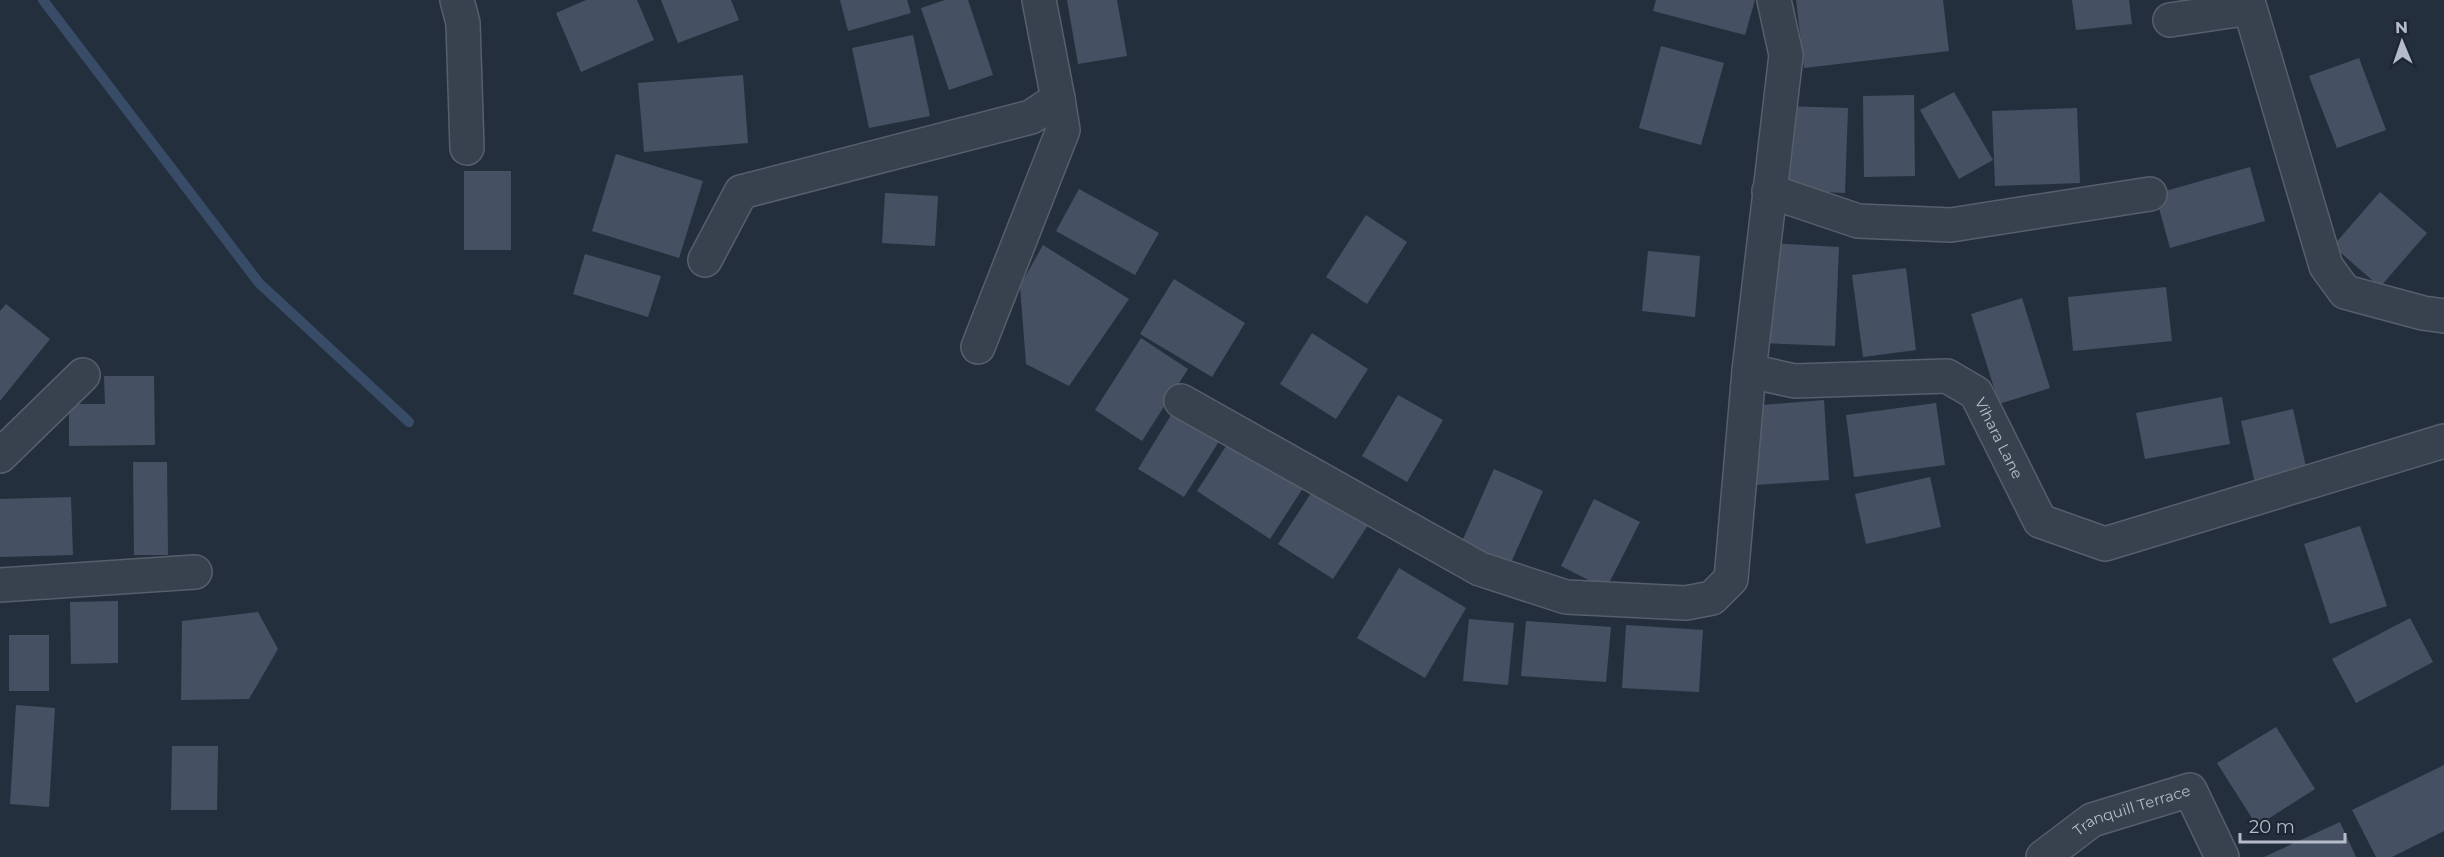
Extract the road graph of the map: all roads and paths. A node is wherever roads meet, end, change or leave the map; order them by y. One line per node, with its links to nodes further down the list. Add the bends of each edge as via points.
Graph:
1 (457, 0): 6 (street, via 463,23)
2 (1039, 0): 5 (street)
3 (1774, 0): 7 (street, via 1786,55)
4 (2170, 20): 10 (street, via 2250,8 2326,266 2345,291)
5 (1058, 99): 9 (street, via 1031,117 741,192); 11 (street, via 1063,130)
6 (466, 148)
7 (1769, 191): 8 (street, via 1858,221 1951,225); 12 (street)
8 (2150, 194)
9 (705, 260)
10 (2444, 316)
11 (978, 347)
12 (1749, 371): 14 (street, via 1731,579 1712,598 1686,603 1566,597 1480,568); 15 (street, Vihara Lane, via 1795,381 1947,376 1976,393 2040,522 2105,544)
13 (83, 375): 16 (street)
14 (1181, 401)
15 (2444, 441)
16 (0, 456)
17 (195, 572): 18 (street)
18 (0, 585)
19 (2043, 857): 20 (street, Tranquill Terrace, via 2092,820 2190,790)
20 (2222, 857)

